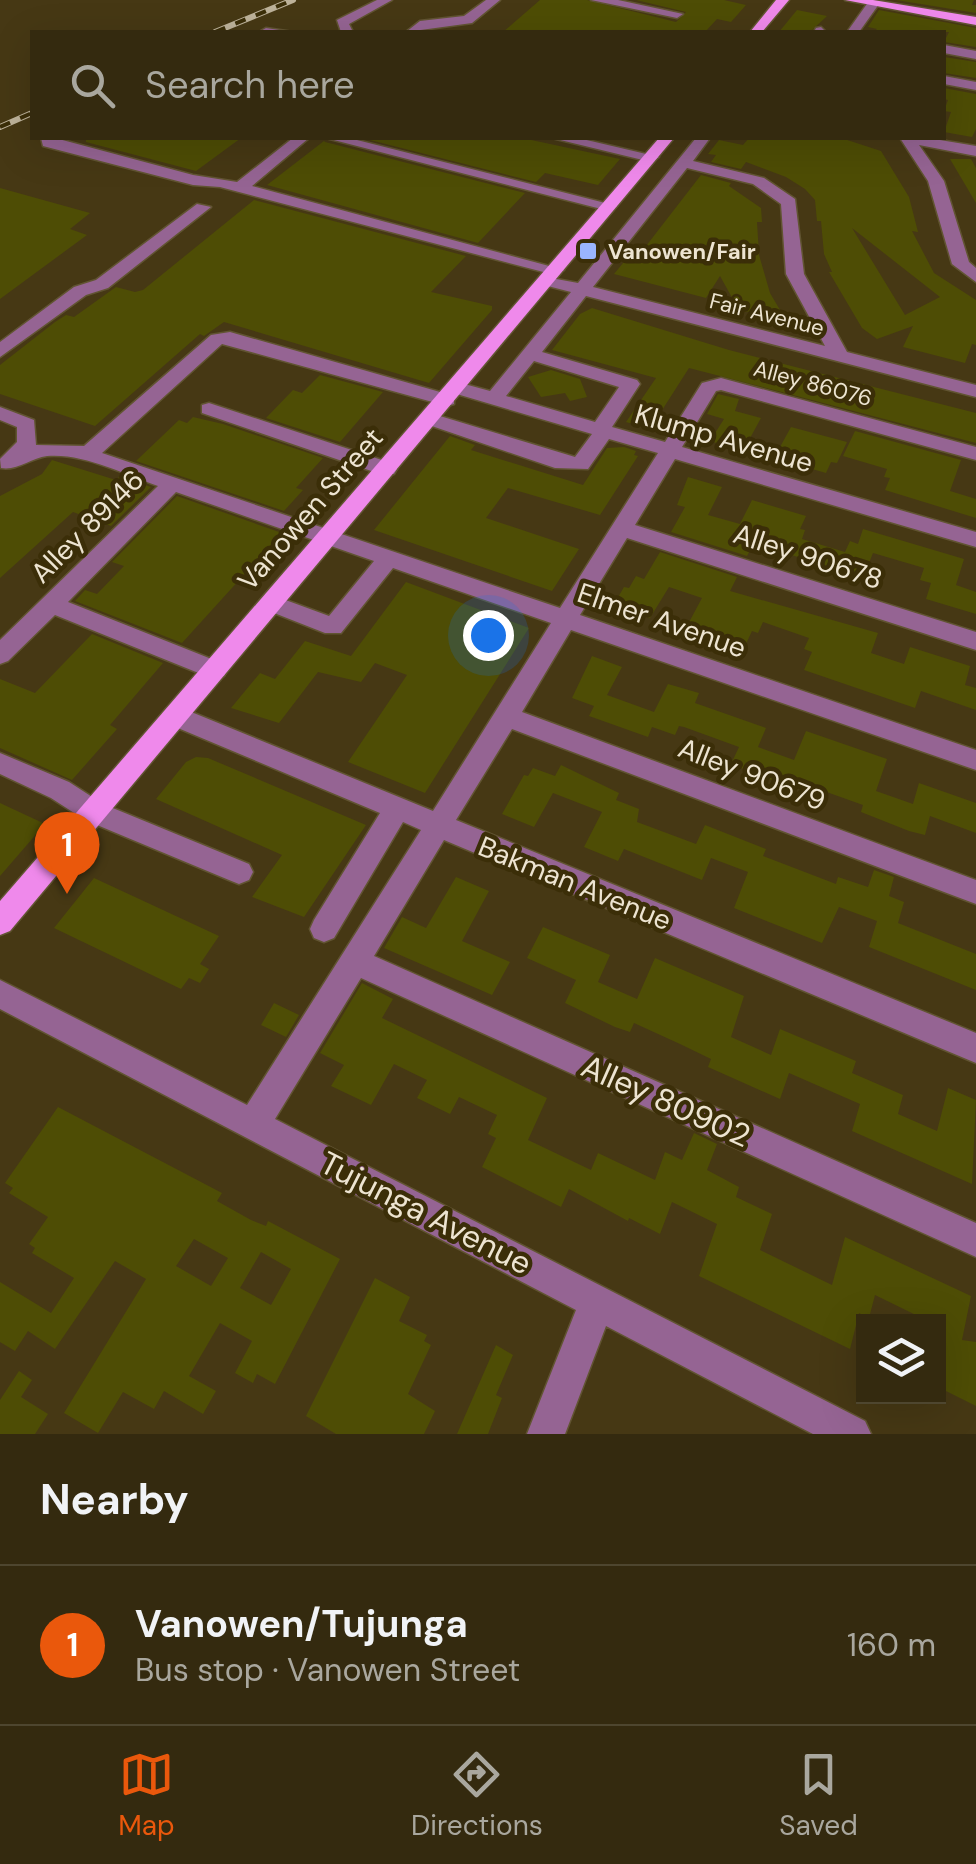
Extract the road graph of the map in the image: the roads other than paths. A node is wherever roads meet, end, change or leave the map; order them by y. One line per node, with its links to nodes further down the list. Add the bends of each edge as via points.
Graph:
1 (386, 0): 9 (street, via 342,23)
2 (494, 0): 10 (street, via 468,20)
3 (597, 0): 7 (street)
4 (783, 0): 11 (main road)
5 (851, 0): 6 (main road)
6 (873, 4): 8 (main road); 12 (street)
7 (676, 14)
8 (976, 21)
9 (346, 30)
10 (416, 30)
11 (758, 30)
12 (854, 30)
13 (946, 49): 14 (street)
14 (976, 55)
15 (946, 80): 16 (street)
16 (976, 86)
17 (48, 140): 30 (street, Fair Avenue)
18 (299, 140): 30 (street)
19 (341, 140): 31 (street)
20 (370, 140): 31 (street)
21 (571, 140): 28 (street)
22 (665, 140): 28 (main road, Vanowen Street)
23 (701, 140): 29 (street)
24 (907, 140): 34 (street, via 936,181 961,264)
25 (916, 140): 27 (street)
26 (619, 141): 28 (street)
27 (976, 152)
28 (653, 154): 31 (main road, Vanowen Street)
29 (683, 164): 35 (street); 38 (street, via 758,182 789,202 794,274)
30 (240, 187): 33 (street, Fair Avenue)
31 (614, 200): 33 (main road, Vanowen Street)
32 (203, 207): 36 (street)
33 (550, 275): 35 (street, Fair Avenue); 40 (main road, Vanowen Street)
34 (976, 276)
35 (582, 289): 37 (street); 38 (street, Fair Avenue)
36 (0, 351)
37 (530, 354): 41 (street); 45 (street, via 630,384)
38 (839, 356): 39 (street, Fair Avenue)
39 (976, 391)
40 (452, 394): 41 (street, Klump Avenue); 44 (main road, Vanowen Street); 47 (street, Klump Avenue, via 217,339)
41 (494, 399): 45 (street, Klump Avenue)
42 (208, 409): 50 (street)
43 (0, 413): 49 (street, via 27,424 28,444)
44 (430, 419): 45 (street, via 562,463 581,464); 50 (main road, Vanowen Street)
45 (602, 430): 46 (street, Klump Avenue)
46 (670, 450): 48 (street, Alley 86076, via 714,384); 52 (street); 54 (street, Klump Avenue)
47 (88, 454): 49 (street, Elmer Avenue, via 42,450); 51 (street, Elmer Avenue)
48 (976, 454)
49 (5, 465)
50 (387, 468): 53 (main road, Vanowen Street)
51 (174, 482): 53 (street, Elmer Avenue); 57 (street, Alley 89146)
52 (622, 529): 58 (street); 59 (street, Alley 90678)
53 (329, 536): 55 (street, Elmer Avenue); 56 (main road, Vanowen Street)
54 (976, 540)
55 (390, 558): 56 (street, via 333,628); 58 (street, Elmer Avenue)
56 (272, 603): 61 (main road, Vanowen Street)
57 (51, 604): 60 (street, Alley 89146); 61 (street)
58 (567, 618): 63 (street); 64 (street, Elmer Avenue)
59 (976, 641)
60 (0, 655)
61 (215, 670): 62 (main road, Vanowen Street)
62 (175, 716): 66 (street, Bakman Avenue); 67 (main road, Vanowen Street)
63 (505, 716): 68 (street); 70 (street, Alley 90679)
64 (976, 760)
65 (0, 763): 67 (street)
66 (397, 808): 68 (street, Bakman Avenue); 72 (street)
67 (94, 812): 69 (street); 71 (main road, Vanowen Street)
68 (438, 826): 73 (street); 75 (street, Bakman Avenue)
69 (239, 872)
70 (976, 892)
71 (0, 922)
72 (324, 929)
73 (355, 961): 76 (street); 77 (street, Alley 80902)
74 (0, 994): 76 (street, Tujunga Avenue)
75 (976, 1048)
76 (254, 1124): 78 (street, Tujunga Avenue)
77 (976, 1240)
78 (597, 1302): 79 (street); 80 (street, Tujunga Avenue)
79 (546, 1434)
80 (852, 1434)

